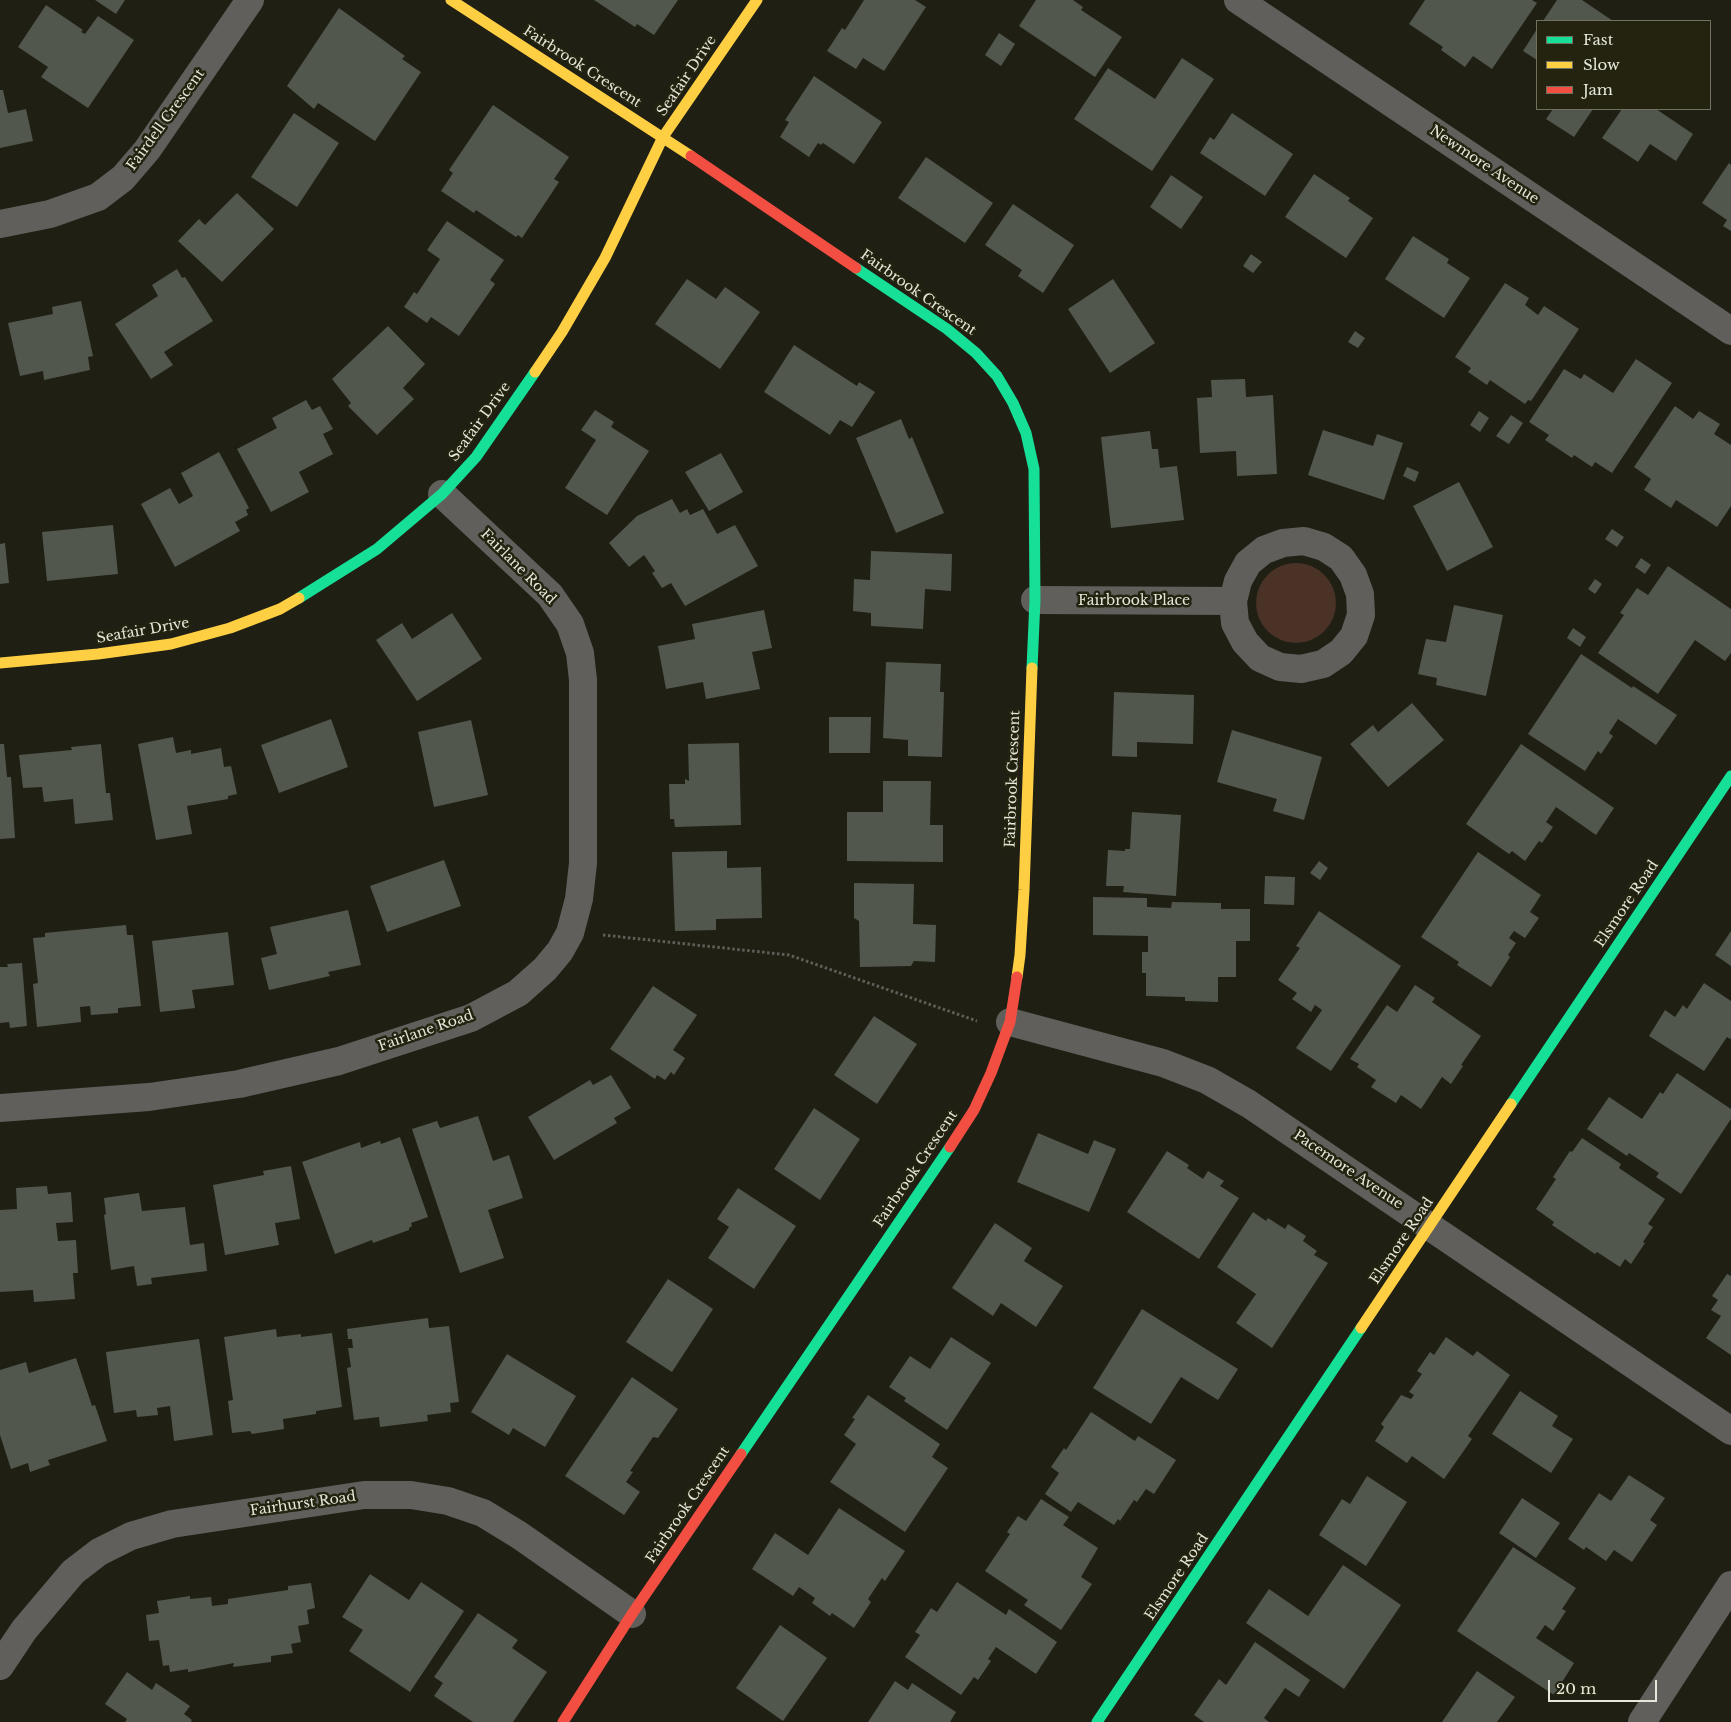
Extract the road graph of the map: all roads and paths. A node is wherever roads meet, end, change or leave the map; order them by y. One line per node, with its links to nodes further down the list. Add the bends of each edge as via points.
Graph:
1 (250, 0): 6 (street, Fairdell Crescent, via 147,150 123,178 98,197 50,214)
2 (451, 0): 5 (street, Fairbrook Crescent)
3 (757, 0): 5 (street, Seafair Drive)
4 (1238, 0): 7 (street, Newmore Avenue)
5 (663, 137): 8 (street, Seafair Drive, via 605,258 562,332 476,457); 9 (street, Fairbrook Crescent, via 948,329 997,376 1026,433 1034,468)
6 (0, 224)
7 (1731, 331)
8 (442, 494): 11 (street, Seafair Drive, via 378,549 280,609 230,628 171,644); 13 (street, Fairlane Road, via 550,595 570,624 580,653 583,680 583,862 579,899)
9 (1035, 600): 10 (street, Fairbrook Place); 14 (street, Fairbrook Crescent, via 1024,890 1020,955)
10 (1233, 602): 10 (street, via 1235,623 1245,642 1260,658 1280,667 1301,670 1323,664 1341,652 1354,636 1361,615 1360,594 1353,575 1341,558 1324,547 1304,541 1283,543 1258,554 1238,581)
11 (0, 663)
12 (1731, 776): 16 (street, Elsmore Road)
13 (570, 933): 14 (path, via 788,955 979,1021); 15 (street, Fairlane Road, via 545,969 518,993 471,1018 339,1061 239,1084 149,1097)
14 (1010, 1022): 16 (street, Pacemore Avenue, via 1163,1063 1207,1080 1249,1104); 19 (street, Fairbrook Crescent, via 974,1110)
15 (0, 1108)
16 (1430, 1226): 17 (street, Pacemore Avenue); 22 (street, Elsmore Road)
17 (1731, 1431)
18 (1731, 1584): 23 (street)
19 (632, 1614): 20 (street, Fairhurst Road, via 483,1513 448,1501 411,1495 364,1495 172,1524 131,1536 99,1552 73,1572 24,1630); 21 (street, Fairbrook Crescent)
20 (0, 1666)
21 (563, 1722)
22 (1098, 1722)
23 (1642, 1722)

